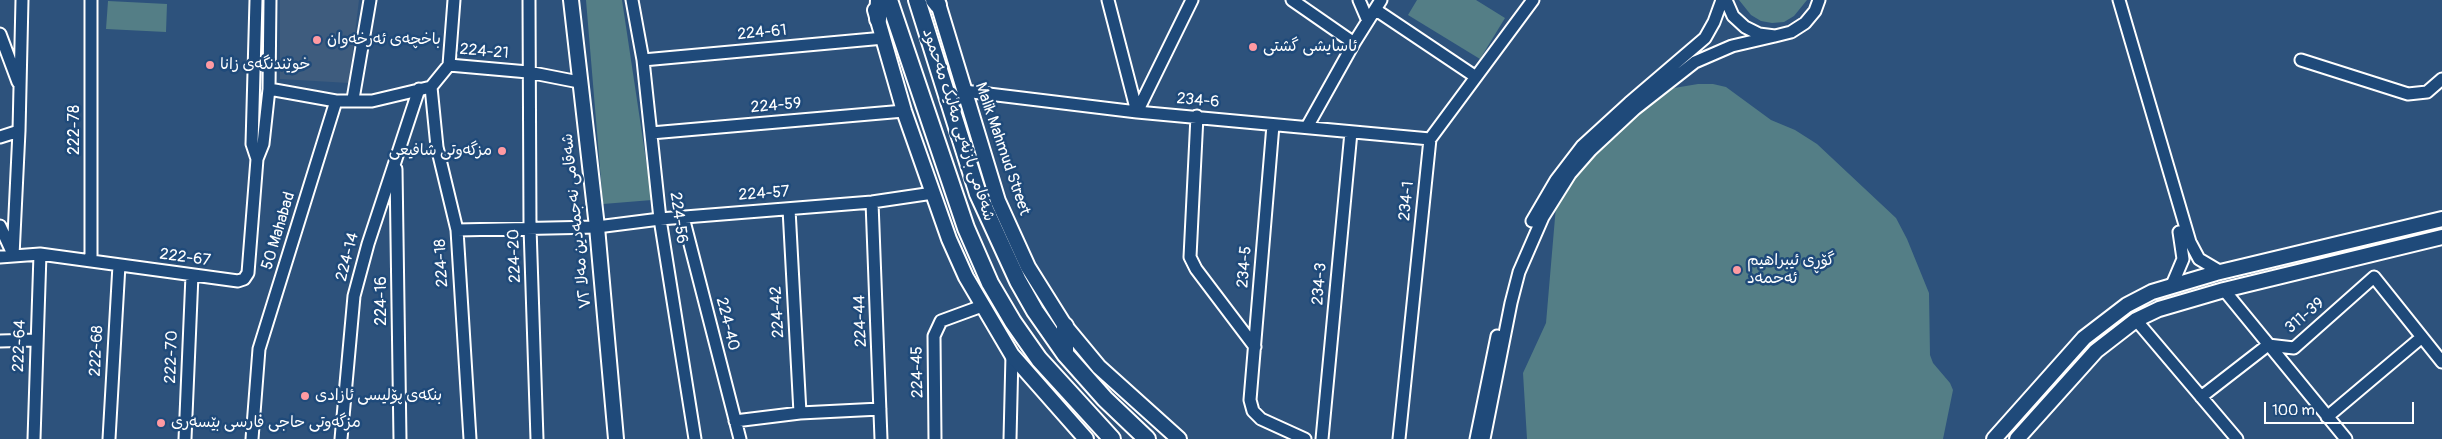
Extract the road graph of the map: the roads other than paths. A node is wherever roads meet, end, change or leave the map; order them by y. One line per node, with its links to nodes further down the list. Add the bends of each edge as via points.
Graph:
1 (22, 0): 39 (street)
2 (91, 0): 73 (street, 222-78)
3 (256, 0): 55 (street, via 252,144)
4 (270, 0): 40 (street)
5 (370, 0): 43 (street)
6 (454, 0): 33 (street)
7 (529, 0): 34 (street, 224-20)
8 (571, 0): 37 (main road, شەقامی نەجمەدین مەلا ٧٢)
9 (632, 0): 31 (street, 224-56)
10 (872, 0): 25 (main road)
11 (879, 0): 25 (highway)
12 (889, 0): 113 (highway, شەقامی بازنەیی مەلیک مەحمود, via 966,228 990,283 1039,359)
13 (917, 0): 87 (highway, شەقامی بازنەیی مەلیک مەحمود, via 978,194 1018,281)
14 (1108, 0): 46 (street)
15 (1192, 0): 46 (street)
16 (1292, 0): 30 (street)
17 (1359, 0): 26 (street)
18 (1533, 0): 35 (street)
19 (1724, 0): 28 (street, via 1733,16 1745,27 1759,34); 119 (street, via 1705,38 1582,146 1541,203 1510,278)
20 (1819, 0): 28 (street, via 1804,24)
21 (2113, 0): 77 (street, via 2182,244 2182,264)
22 (2120, 0): 75 (street, via 2190,242 2200,259)
23 (936, 2): 42 (main road, Malik Mahmud Street)
24 (1378, 5): 26 (street); 35 (street)
25 (878, 19): 29 (main road)
26 (1368, 21): 30 (street)
27 (0, 34): 39 (street)
28 (1775, 36): 120 (street, via 1732,46 1695,62 1635,109 1570,174 1542,217 1520,272)
29 (884, 38): 31 (street, 224-61); 45 (main road)
30 (1354, 43): 49 (street)
31 (643, 60): 52 (street, 224-56)
32 (2301, 60): 36 (street, via 2408,94 2427,92)
33 (449, 66): 34 (street, 224-21); 38 (street, 224-21)
34 (528, 72): 37 (street, 224-21); 64 (street, 224-20)
35 (1476, 77): 54 (street)
36 (2442, 80)
37 (579, 82): 65 (main road, شەقامی نەجمەدین مەلا ٧٢)
38 (432, 87): 41 (street); 66 (street, 224-18, via 437,147)
39 (20, 89): 50 (street)
40 (269, 89): 44 (street); 55 (street, via 263,144)
41 (419, 89): 43 (street, via 372,101); 56 (street, 224-14)
42 (964, 91): 46 (street, 234-6); 81 (main road, Malik Mahmud Street, via 998,201 1028,267)
43 (353, 99): 44 (street)
44 (336, 101): 101 (street, 50 Mahabad, via 259,349)
45 (904, 111): 52 (street, 224-59); 57 (main road)
46 (1137, 112): 47 (street, 234-6)
47 (1198, 116): 48 (street, 234-6); 86 (street, via 1190,257)
48 (1273, 125): 49 (street, 234-6); 86 (street, 234-5)
49 (1307, 127): 51 (street, 234-6)
50 (20, 131): 53 (street); 70 (street)
51 (1351, 132): 54 (street, 234-6); 117 (street, 234-3)
52 (652, 133): 61 (street, 224-56)
53 (0, 137)
54 (1430, 139): 118 (street, 234-1)
55 (257, 159): 76 (street, 222-67, via 248,273 238,281)
56 (396, 162): 102 (street, 224-14, via 354,296); 103 (street, 224-16)
57 (933, 193): 58 (street, 224-57); 79 (main road, via 949,239)
58 (872, 202): 59 (street, 224-57); 92 (street, 224-44)
59 (789, 209): 60 (street, 224-57); 93 (street, 224-42)
60 (683, 217): 61 (street, 224-57); 95 (street, 224-40)
61 (660, 219): 65 (street, 224-57); 107 (street, 224-56)
62 (2442, 219): 68 (main road)
63 (0, 226): 70 (street)
64 (530, 227): 65 (street, 224-57); 66 (street, 224-57); 105 (street, 224-20)
65 (597, 227): 106 (main road, شەقامی نەجمەدین مەلا ٧٢)
66 (457, 230): 104 (street, 224-18)
67 (2442, 237): 71 (main road)
68 (2360, 238): 71 (main road); 75 (main road)
69 (40, 254): 70 (street, 222-67); 73 (street, 222-67); 83 (street, 222-64)
70 (13, 256): 72 (street, 222-67)
71 (2363, 256): 78 (main road)
72 (0, 257)
73 (91, 260): 74 (street, 222-67)
74 (119, 265): 76 (street, 222-67); 99 (street, 222-68)
75 (2221, 272): 77 (main road)
76 (192, 276): 100 (street, 222-70)
77 (2172, 285): 121 (main road, via 2127,305 2098,326 2058,364)
78 (2224, 290): 80 (main road, via 2178,302); 85 (street)
79 (982, 306): 88 (main road); 110 (street, 224-45, via 941,321 934,336)
80 (2136, 320): 90 (main road); 91 (street)
81 (1065, 326): 87 (highway); 97 (main road, Malik Mahmud Street, via 1099,367)
82 (2422, 337): 85 (street, 311-39, via 2374,277 2294,348); 89 (street); 94 (street)
83 (36, 340): 84 (street); 98 (street, 222-64)
84 (0, 341)
85 (2268, 345): 91 (street, 311-39); 94 (street)
86 (1255, 347): 116 (street, 234-5, via 1250,400 1253,411 1261,419)
87 (1065, 354): 114 (highway, شەقامی بازنەیی مەلیک مەحمود)
88 (1012, 355): 111 (street); 112 (main road)
89 (2442, 362)
90 (2083, 364): 96 (main road); 122 (main road, via 2044,395)
91 (2201, 397): 123 (street)
92 (880, 409): 93 (street); 109 (street, 224-44)
93 (800, 413): 95 (street)
94 (2328, 417): 124 (street)
95 (735, 421): 108 (street, 224-40)
96 (2024, 436)
97 (1175, 437): 115 (main road, Malik Mahmud Street)
98 (34, 439)
99 (109, 439)
100 (185, 439)
101 (252, 439)
102 (341, 439)
103 (400, 439)
104 (470, 439)
105 (537, 439)
106 (616, 439)
107 (696, 439)
108 (740, 439)
109 (881, 439)
110 (935, 439)
111 (1010, 439)
112 (1086, 439)
113 (1112, 439)
114 (1147, 439)
115 (1185, 439)
116 (1305, 439)
117 (1322, 439)
118 (1399, 439)
119 (1476, 439)
120 (1484, 439)
121 (1994, 439)
122 (2004, 439)
123 (2237, 439)
124 (2346, 439)

